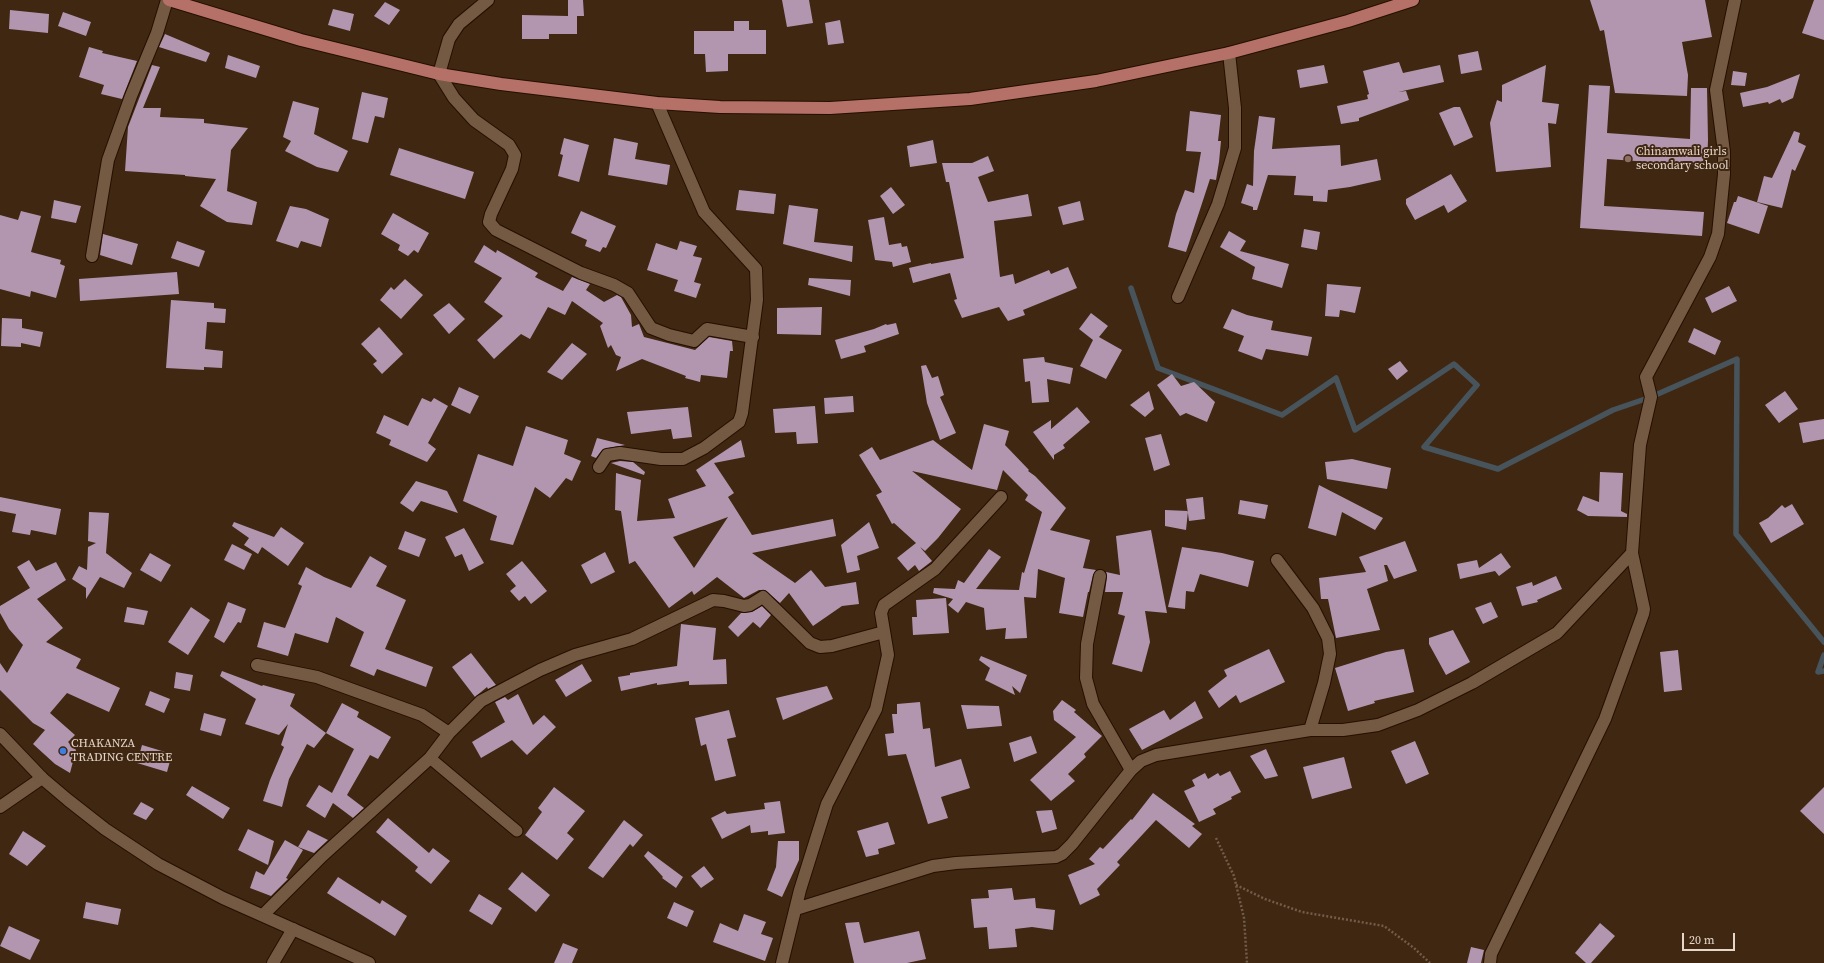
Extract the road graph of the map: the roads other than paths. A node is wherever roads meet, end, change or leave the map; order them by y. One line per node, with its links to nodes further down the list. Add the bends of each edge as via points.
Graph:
1 (168, 0): 6 (highway, via 301,40); 8 (street, via 108,160)
2 (488, 0): 6 (street, via 459,24 450,39)
3 (1413, 0): 5 (highway, via 1348,21)
4 (1735, 0): 13 (street, via 1716,90 1724,152 1718,234 1710,257 1646,377 1650,396 1640,445)
5 (1229, 53): 7 (highway, via 1096,82 970,99 830,108 720,107); 9 (street, via 1235,108 1235,148 1218,204)
6 (439, 74): 7 (highway); 10 (street, via 454,98 474,120 509,145 515,155 512,169 490,218 489,222 496,230 581,273 628,293 652,328 694,341 707,329)
7 (657, 103): 10 (street, via 704,212 756,269 757,300)
8 (92, 256)
9 (1178, 297)
10 (752, 337): 11 (street, via 739,422 704,448 683,459 661,459 620,453 607,455)
11 (599, 468)
12 (1001, 496): 16 (street, via 935,569 884,604 881,613)
13 (1632, 553): 18 (street, via 1557,633 1472,683 1418,710 1378,726); 32 (street, via 1644,608 1642,614 1605,719 1491,954)
14 (1277, 560): 18 (street, via 1314,608 1328,638 1330,654)
15 (1100, 576): 22 (street, via 1087,644 1086,678 1093,704)
16 (884, 632): 19 (street, via 820,647 810,643 763,597 744,606 713,600 632,639 575,655 540,670 481,701); 26 (street, via 888,655 876,709 827,804)
17 (257, 665): 19 (street, via 317,677 422,715)
18 (1310, 730): 22 (street, via 1156,755 1141,761)
19 (449, 733): 21 (street)
20 (0, 734): 23 (street)
21 (430, 758): 25 (lane); 27 (street, via 322,856)
22 (1131, 770): 26 (street, via 1072,844 1056,857 956,862 933,866)
23 (42, 778): 24 (street); 27 (street, via 105,829 158,864 223,898)
24 (0, 807)
25 (517, 831)
26 (796, 910): 31 (street)
27 (263, 915): 28 (street)
28 (293, 929): 29 (street); 30 (street)
29 (273, 963)
30 (369, 963)
31 (782, 963)
32 (1490, 963)

